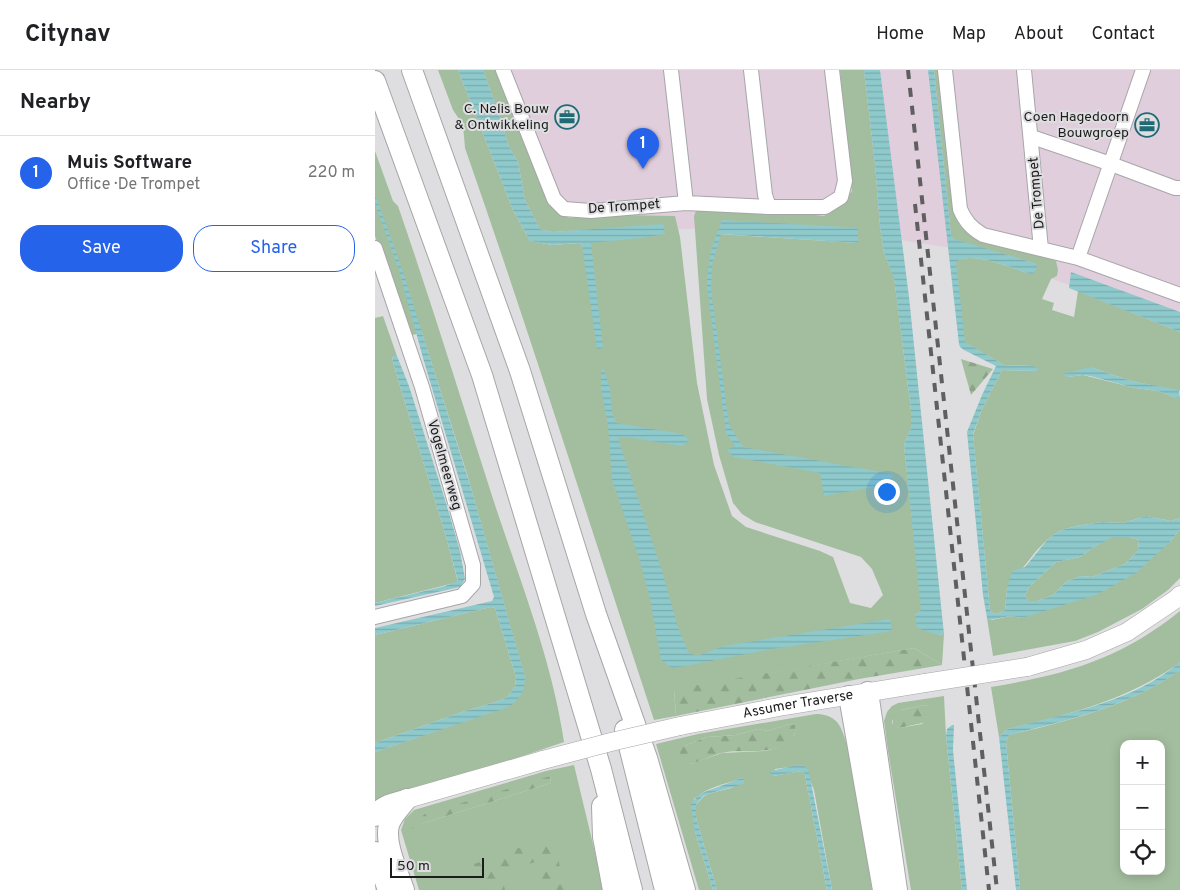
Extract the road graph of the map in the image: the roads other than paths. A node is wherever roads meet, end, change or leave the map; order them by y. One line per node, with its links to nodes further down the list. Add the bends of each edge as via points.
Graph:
1 (413, 70): 22 (highway, via 520,371)
2 (503, 70): 15 (street, De Trompet, via 554,199 564,209 591,211)
3 (671, 70): 15 (street)
4 (751, 70): 16 (street)
5 (832, 70): 16 (street, De Trompet, via 845,181 841,197 825,207)
6 (945, 70): 18 (street, De Trompet, via 960,209 964,220 983,235)
7 (1024, 70): 12 (street, De Trompet)
8 (1137, 70): 11 (street)
9 (1143, 70): 11 (street)
10 (375, 81): 25 (highway, via 482,375)
11 (1138, 84): 13 (street)
12 (1032, 137): 13 (street, De Trompet); 18 (street, De Trompet)
13 (1111, 164): 14 (street, De Trompet); 19 (street)
14 (1180, 188)
15 (686, 203): 16 (street, De Trompet)
16 (769, 207)
17 (375, 248): 23 (street, Vogelmeerweg, via 422,387 473,565 473,584 462,596)
18 (1041, 249): 19 (street, De Trompet)
19 (1078, 258): 20 (street, De Trompet)
20 (1180, 295)
21 (1180, 595): 24 (main road, Assumer Traverse, bridge, via 1127,632 1086,650 1027,666)
22 (595, 614): 33 (highway); 34 (highway, via 647,758)
23 (375, 617)
24 (858, 694): 26 (main road, Assumer Traverse, bridge, via 611,742); 35 (highway); 36 (highway)
25 (601, 769): 31 (highway, via 603,837); 32 (highway)
26 (407, 799): 27 (highway, via 384,807); 30 (highway, via 389,823 388,832)
27 (375, 816)
28 (375, 852): 29 (highway)
29 (387, 890)
30 (404, 890)
31 (613, 890)
32 (632, 890)
33 (665, 890)
34 (685, 890)
35 (883, 890)
36 (897, 890)

